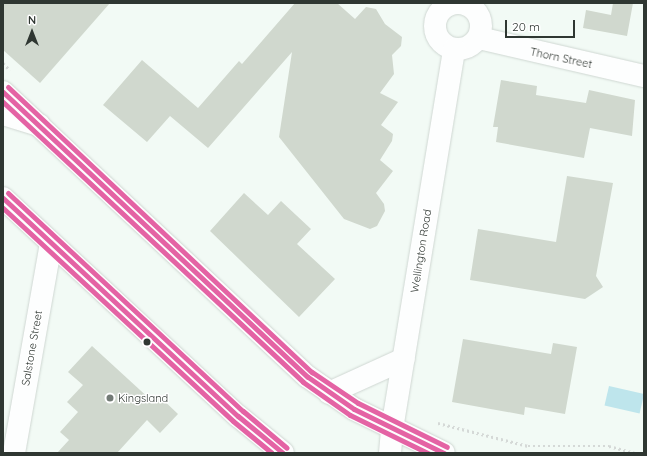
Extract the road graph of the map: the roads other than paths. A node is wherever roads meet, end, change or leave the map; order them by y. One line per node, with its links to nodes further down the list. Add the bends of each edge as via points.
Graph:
1 (437, 6): 2 (main road, via 464,3 475,9 482,26); 3 (main road, via 435,30 440,41)
2 (479, 38): 3 (main road, via 469,47); 4 (main road, Thorn Street)
3 (454, 49): 10 (main road, Wellington Road)
4 (644, 76)
5 (3, 92): 7 (main road)
6 (3, 114): 7 (main road)
7 (39, 125): 11 (main road, via 272,345)
8 (3, 198): 9 (main road)
9 (51, 243): 13 (main road, Salstone Street); 14 (main road, via 238,416)
10 (404, 359): 11 (main road); 12 (main road, Wellington Road)
11 (329, 393): 12 (main road)
12 (392, 429): 15 (main road, Wellington Road); 16 (main road)
13 (14, 453)
14 (283, 453)
15 (390, 453)
16 (444, 453)

